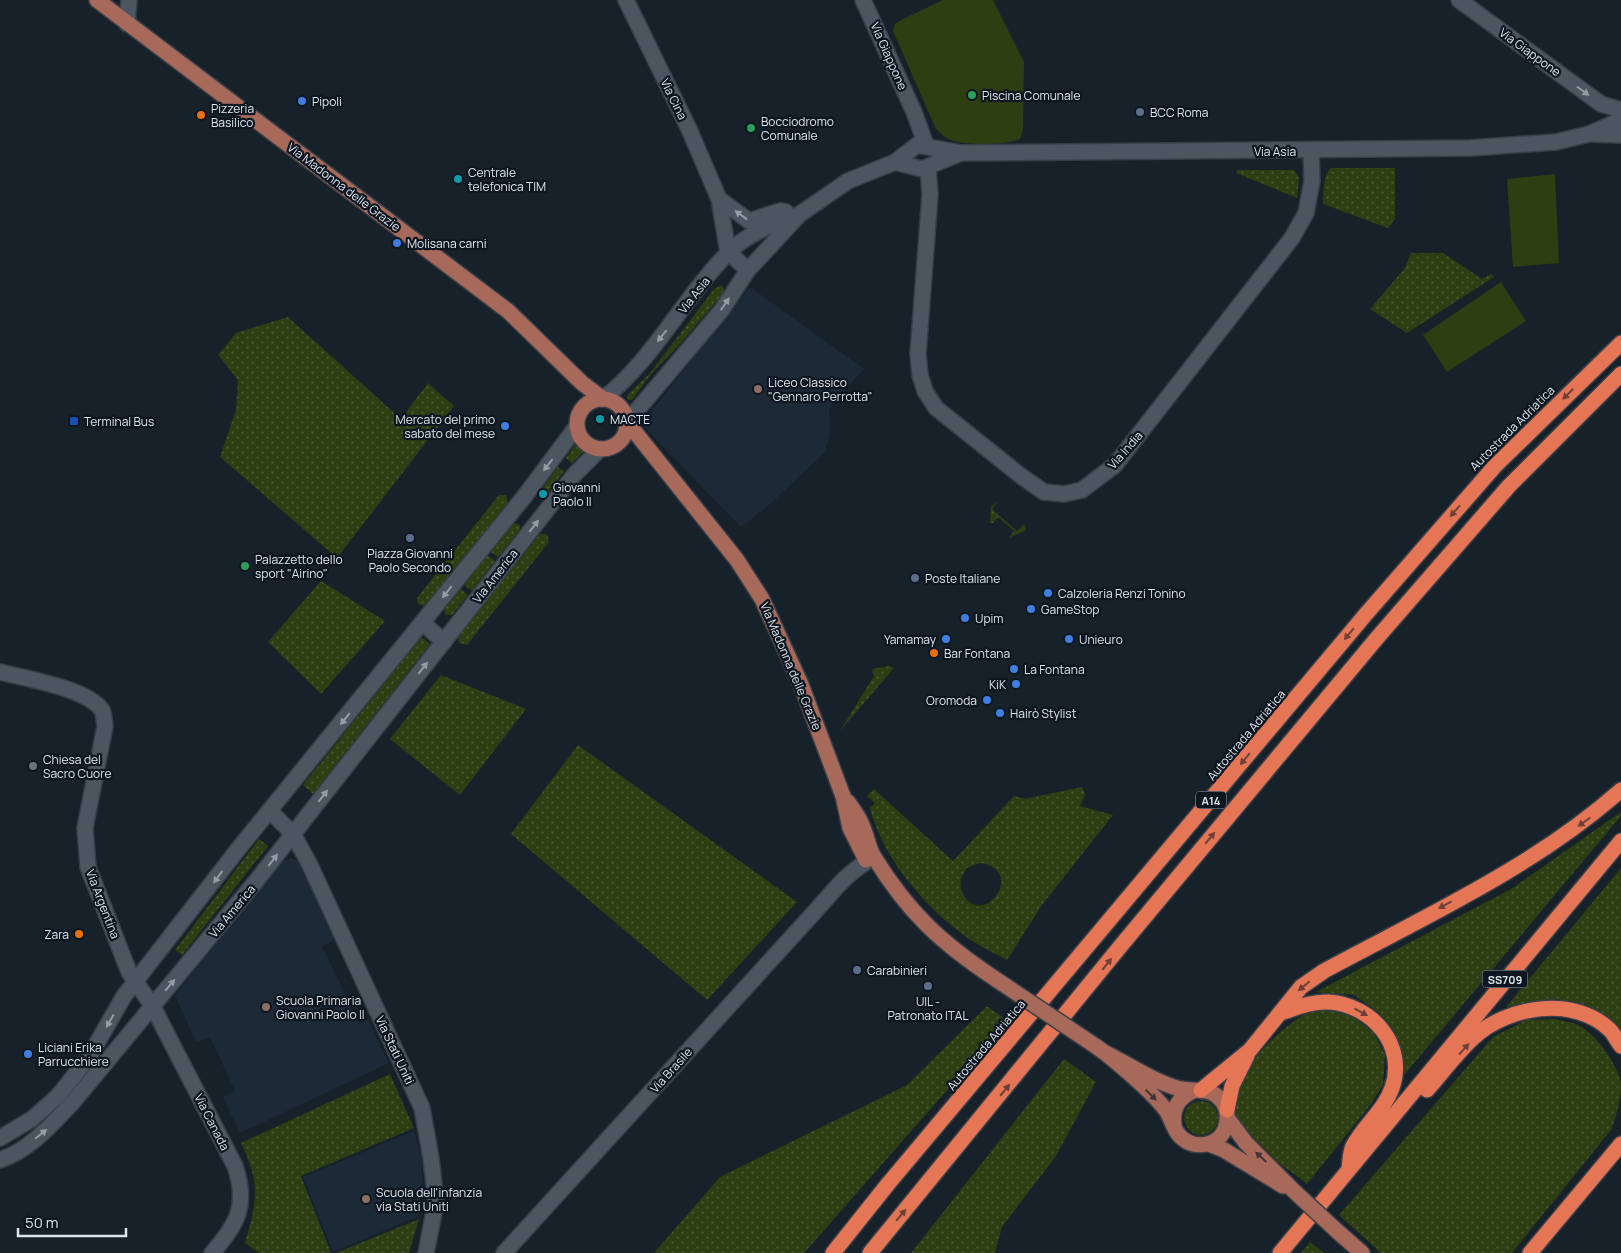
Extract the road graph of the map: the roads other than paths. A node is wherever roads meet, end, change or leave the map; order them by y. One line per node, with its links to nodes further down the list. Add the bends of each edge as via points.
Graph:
1 (97, 0): 6 (main road, Via Madonna delle Grazie)
2 (128, 0): 6 (street)
3 (626, 0): 17 (street, Via Cina, via 689,129)
4 (864, 0): 12 (street, Via Giappone, via 914,112)
5 (1459, 0): 7 (street, Via Giappone, one-way to 7)
6 (127, 24): 23 (main road, Via Madonna delle Grazie, via 508,311)
7 (1602, 104): 8 (street, Via Giappone); 9 (street)
8 (1621, 110)
9 (1614, 123): 10 (street, Via Asia)
10 (1589, 134): 11 (street, Via Asia); 13 (street, Via Asia, via 1556,142 1470,148)
11 (1621, 135)
12 (920, 146): 14 (street, Via Asia); 15 (street, Via Asia); 16 (street, via 933,155); 16 (street, via 909,159)
13 (1311, 151): 14 (street, Via Asia); 16 (street, Via India, via 1312,181 1306,213 1292,238 1114,465 1082,490 1064,494 1044,492 1020,476 936,408 925,391 918,354 930,195)
14 (961, 153): 16 (street, Via Asia)
15 (895, 162): 16 (street); 18 (street, Via Asia, via 848,181)
16 (924, 167)
17 (719, 200): 18 (street, one-way to 17, via 780,211 749,221); 19 (street, Via Cina)
18 (800, 214): 19 (street, Via Asia, via 763,228); 20 (street, Via Asia)
19 (728, 252): 20 (street); 24 (street, Via Asia, one-way to 24, via 622,383)
20 (748, 270): 26 (street, Via Asia, one-way to 20, via 721,311)
21 (1621, 343): 61 (highway, Autostrada Adriatica / A14, one-way to 61, via 1495,466 1366,614)
22 (1617, 378): 62 (highway, A14, one-way to 22, via 1377,638 1510,486)
23 (582, 384): 24 (main road, Via Madonna delle Grazie); 25 (main road)
24 (603, 399): 25 (main road); 26 (main road, Via Madonna delle Grazie, via 617,404)
25 (584, 406): 27 (main road)
26 (626, 422): 28 (main road); 30 (main road, Via Madonna delle Grazie)
27 (577, 426): 29 (main road, via 582,439); 31 (street, one-way to 31)
28 (620, 441): 29 (main road); 30 (main road)
29 (600, 449): 32 (street, Via America)
30 (648, 451): 40 (main road, Via Madonna delle Grazie, via 738,560 762,599 800,682 843,796 850,828)
31 (524, 496): 32 (street); 33 (street, one-way to 33)
32 (547, 510): 34 (street, Via America, one-way to 32)
33 (422, 623): 34 (street); 37 (street, one-way to 37)
34 (444, 642): 38 (street, Via America, one-way to 34)
35 (0, 672): 41 (street, Via Argentina, via 80,694 103,712 105,726 84,828 85,848 93,881)
36 (1621, 790): 43 (highway, one-way to 43, via 1553,844 1512,869 1324,971 1301,987)
37 (270, 811): 38 (street, Via Stati Uniti); 41 (street, one-way to 41)
38 (293, 834): 42 (street, Via America, one-way to 38); 59 (street, Via Stati Uniti, via 333,913 422,1108 436,1202)
39 (1621, 842): 49 (highway, SS709)
40 (871, 864): 45 (main road, Via Madonna delle Grazie, bridge, via 924,924 952,948); 60 (street, Via Brasile, via 855,880 838,888 810,917)
41 (139, 988): 42 (street, Via Canada); 52 (street, one-way to 52, via 124,996 89,1057 58,1096 32,1118)
42 (153, 1007): 55 (street, Via America, one-way to 42, via 43,1134); 58 (street, Via Canada, via 235,1166 241,1184 237,1220)
43 (1281, 1012): 46 (highway); 56 (highway, one-way to 56, via 1315,1003 1341,1004 1376,1021 1385,1033 1394,1054 1392,1086 1385,1104 1353,1146)
44 (1621, 1046): 49 (highway, one-way to 44, via 1420,1098 1474,1037 1520,1012 1541,1008 1563,1009 1587,1016 1610,1030)
45 (1100, 1049): 47 (main road, via 1174,1087); 50 (main road, one-way to 50, via 1165,1109)
46 (1250, 1050): 47 (highway); 48 (highway, via 1232,1086)
47 (1197, 1091): 48 (main road, via 1217,1096); 50 (main road, via 1178,1101)
48 (1227, 1115): 53 (main road, via 1222,1135); 57 (main road, one-way to 48, via 1246,1143)
49 (1391, 1118): 56 (highway, SS709)
50 (1174, 1125): 53 (main road, via 1190,1144)
51 (1621, 1134): 54 (highway)
52 (0, 1138)
53 (1209, 1144): 57 (main road)
54 (1617, 1149): 65 (highway)
55 (0, 1160)
56 (1349, 1170): 63 (highway, SS709)
57 (1295, 1192): 64 (main road, bridge)
58 (212, 1253)
59 (426, 1253)
60 (504, 1253)
61 (833, 1253)
62 (870, 1253)
63 (1280, 1253)
64 (1362, 1253)
65 (1530, 1253)

